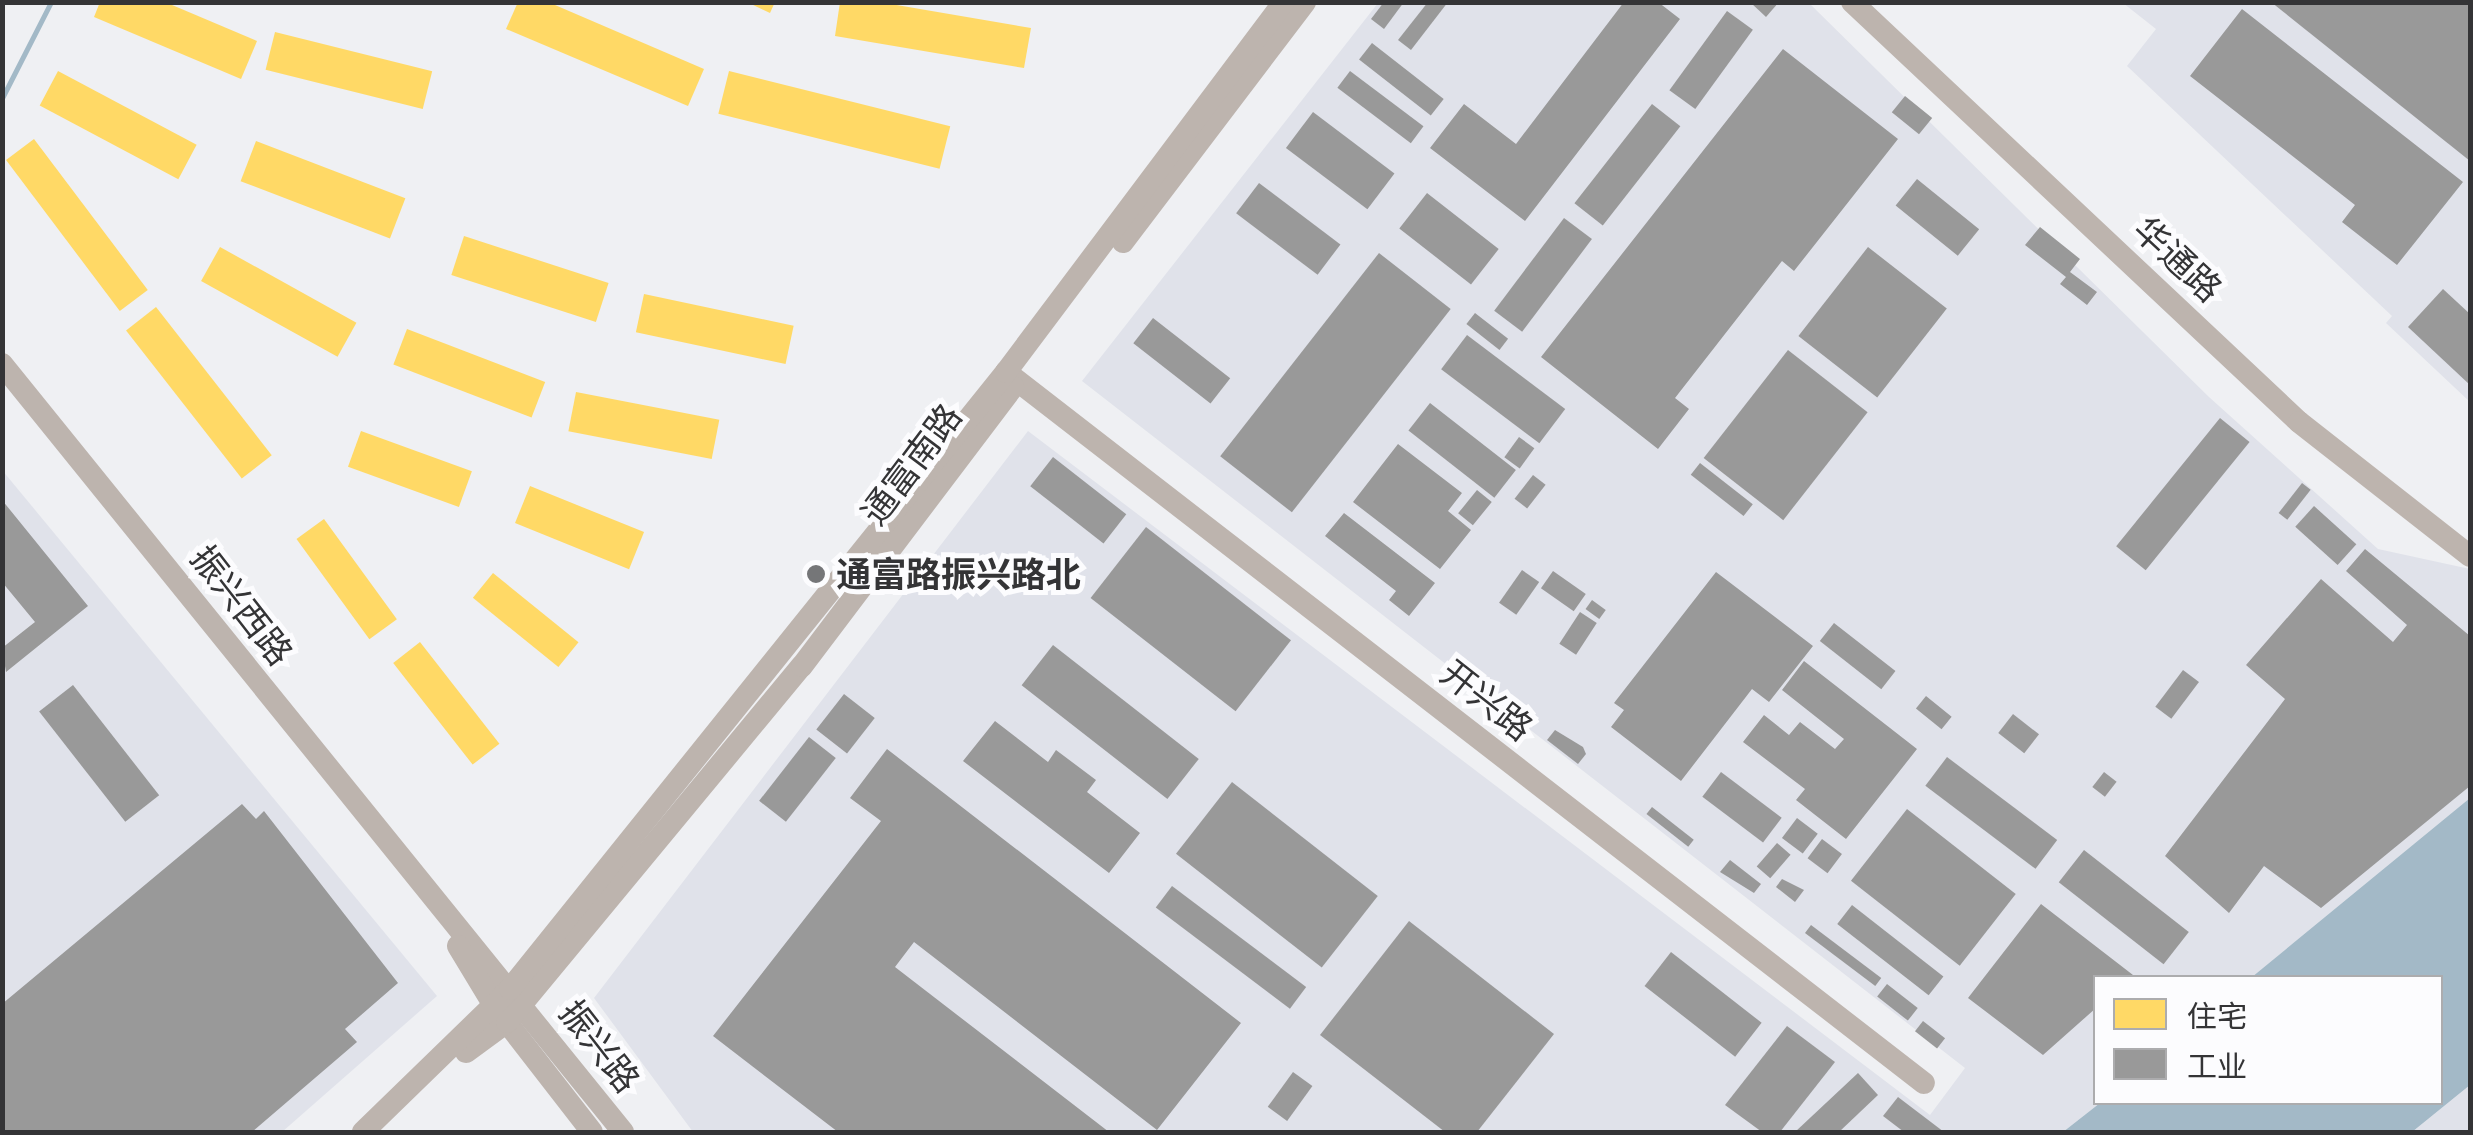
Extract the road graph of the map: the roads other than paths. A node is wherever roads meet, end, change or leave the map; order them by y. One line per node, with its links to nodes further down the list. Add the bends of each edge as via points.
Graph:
1 (1284, 2): 5 (street, 通富南路)
2 (1305, 2): 5 (street, 通富南路)
3 (1852, 2): 6 (street, 华通路, via 2298,422)
4 (2, 364): 7 (street, 振兴西路)
5 (1012, 376): 7 (street, 通富南路, via 802,666); 8 (street, 开兴路)
6 (2467, 557)
7 (509, 1005): 9 (street, 通富南路); 10 (street, 振兴路); 11 (street, 振兴路)
8 (1924, 1083)
9 (364, 1132)
10 (592, 1132)
11 (623, 1132)

